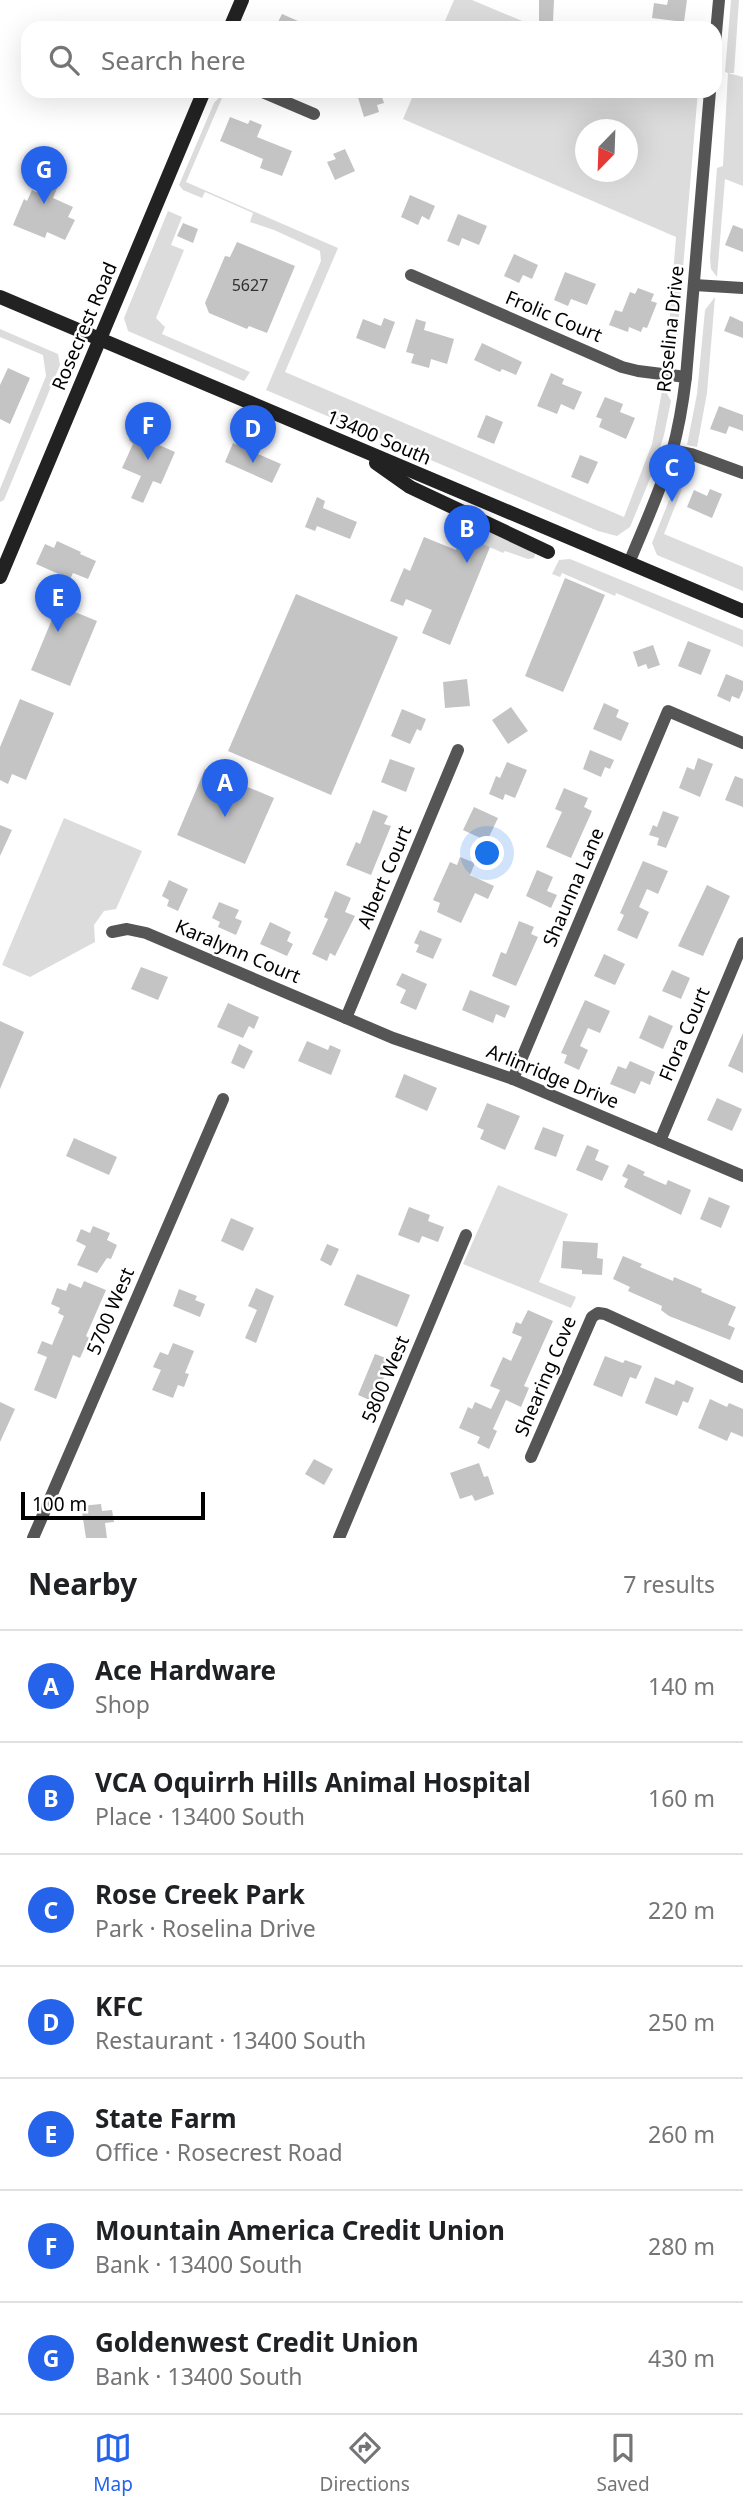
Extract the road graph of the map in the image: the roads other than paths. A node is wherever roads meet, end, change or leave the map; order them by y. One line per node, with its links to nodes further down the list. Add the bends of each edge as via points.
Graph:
1 (242, 0): 3 (main road)
2 (719, 0): 4 (street)
3 (233, 21)
4 (717, 21)
5 (201, 98): 13 (main road, Rosecrest Road)
6 (276, 98): 8 (street)
7 (709, 98): 10 (street, Roselina Drive)
8 (314, 114)
9 (411, 275): 14 (street, Frolic Court, via 622,367)
10 (694, 285): 11 (street); 14 (street, Roselina Drive)
11 (743, 288)
12 (0, 297): 13 (main road, 13400 South)
13 (99, 339): 15 (main road, 13400 South); 20 (main road, Rosecrest Road)
14 (686, 377): 16 (street, Roselina Drive)
15 (352, 446): 18 (main road, via 410,487); 19 (main road, 13400 South)
16 (673, 450): 17 (street); 19 (street, Roselina Drive)
17 (743, 473)
18 (548, 552)
19 (629, 563): 21 (main road, 13400 South)
20 (0, 577)
21 (743, 611)
22 (743, 743): 27 (street, Shaunna Lane, via 668,711)
23 (458, 750): 26 (street, Albert Court)
24 (112, 932): 26 (street, Karalynn Court, via 140,931)
25 (743, 943): 29 (street, Flora Court)
26 (346, 1018): 27 (street, Arlinridge Drive)
27 (513, 1079): 29 (street, Arlinridge Drive)
28 (223, 1099): 34 (street, 5700 West)
29 (660, 1141): 30 (street, Arlinridge Drive)
30 (743, 1176)
31 (466, 1235): 35 (street, 5800 West)
32 (743, 1377): 33 (street, Shearing Cove, via 598,1313 582,1336)
33 (531, 1457)
34 (33, 1538)
35 (339, 1538)

